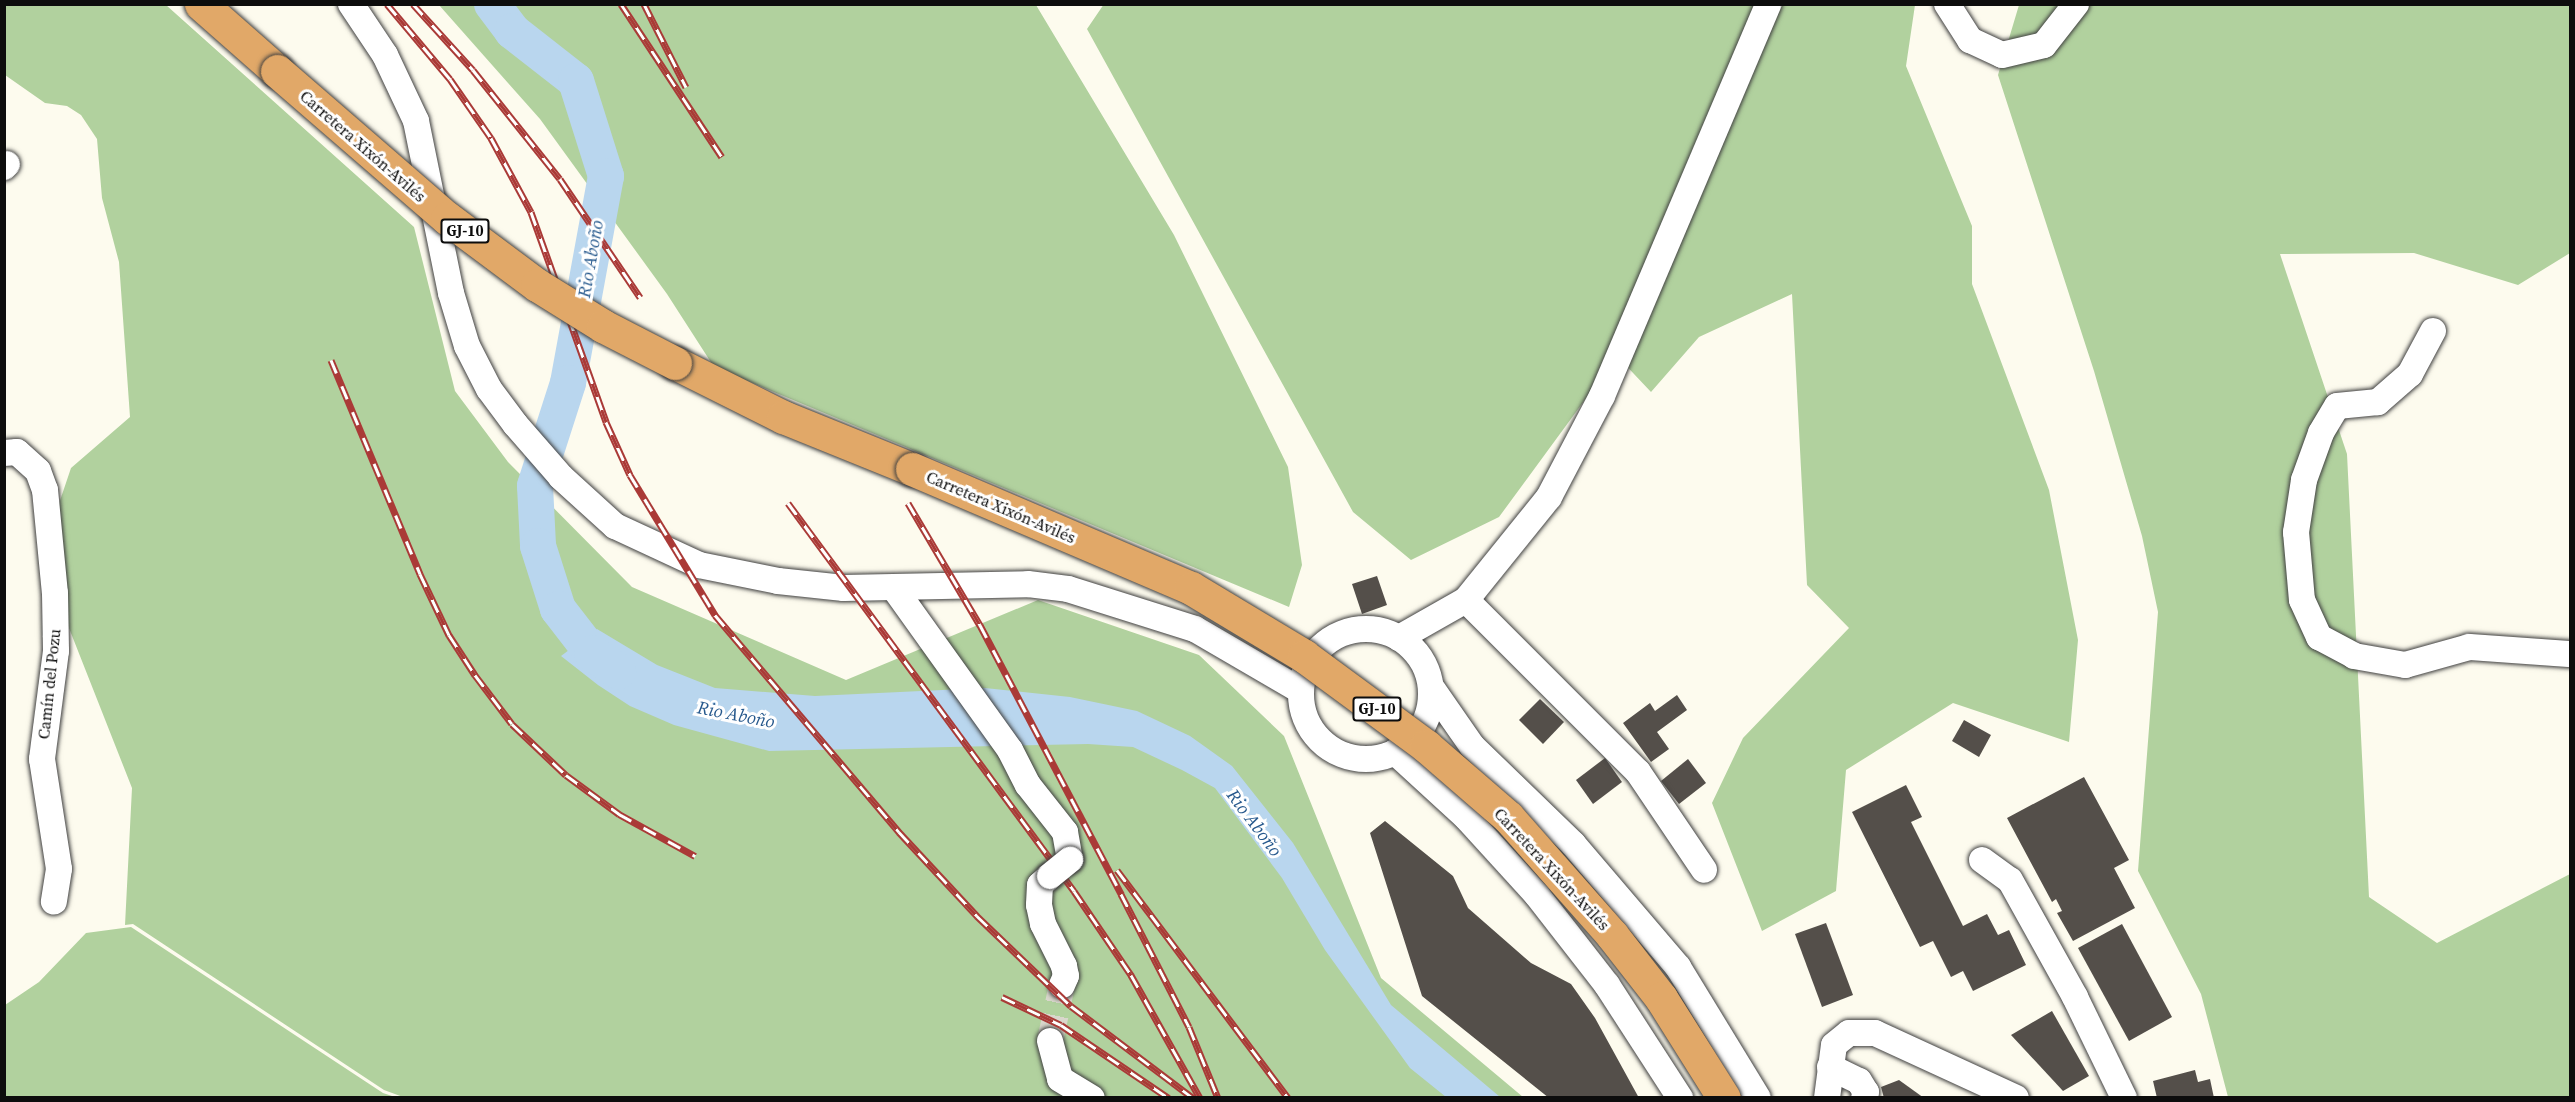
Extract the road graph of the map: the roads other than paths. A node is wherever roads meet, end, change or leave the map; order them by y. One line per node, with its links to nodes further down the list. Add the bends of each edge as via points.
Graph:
1 (201, 4): 23 (highway, Carretera Xixón-Avilés / GJ-10, bridge, via 447,218 537,285 603,326 783,417 1191,588 1304,656 1426,746 1508,817 1612,935 1661,998)
2 (351, 4): 8 (street, via 385,55 416,121 451,293 467,346 489,389 561,477 615,526 699,565 778,581)
3 (1768, 4): 9 (street, via 1602,396 1549,497)
4 (1947, 4): 5 (street, via 1970,40 2002,55 2044,45)
5 (2076, 4)
6 (2433, 331): 11 (street, via 2410,374 2378,402 2337,406 2321,433 2304,480 2296,532 2302,600 2319,637 2354,656 2405,666 2469,647)
7 (4, 453): 17 (street, Camín del Pozu, via 17,452 38,471 45,490 56,651 42,759 59,869)
8 (894, 588): 13 (street, via 1028,584 1068,589 1195,629); 18 (street, bridge, via 1010,750 1028,785 1065,832 1070,860 1040,885 1039,905 1043,924 1064,966 1066,976)
9 (1466, 600): 10 (street); 16 (street, via 1638,772)
10 (1399, 638): 12 (street, via 1415,651); 13 (street, via 1367,630 1335,636 1305,668)
11 (2571, 654)
12 (1431, 687): 14 (street, via 1423,725 1411,741); 24 (street, via 1472,746 1574,844 1678,967)
13 (1300, 690): 14 (street, via 1304,717 1326,745 1341,755 1368,759)
14 (1395, 752): 22 (street, via 1467,818 1537,894 1606,985)
15 (1982, 860): 28 (street, via 2010,880 2075,996)
16 (1704, 870)
17 (54, 902)
18 (1062, 985)
19 (1050, 1041): 21 (street, via 1052,1061 1060,1079)
20 (1830, 1066): 25 (street); 26 (street, via 1859,1081 1866,1092); 27 (street, via 1834,1045 1849,1033 1875,1033)
21 (1092, 1098)
22 (1680, 1098)
23 (1724, 1098)
24 (1758, 1098)
25 (1827, 1098)
26 (1864, 1098)
27 (2016, 1098)
28 (2124, 1098)

